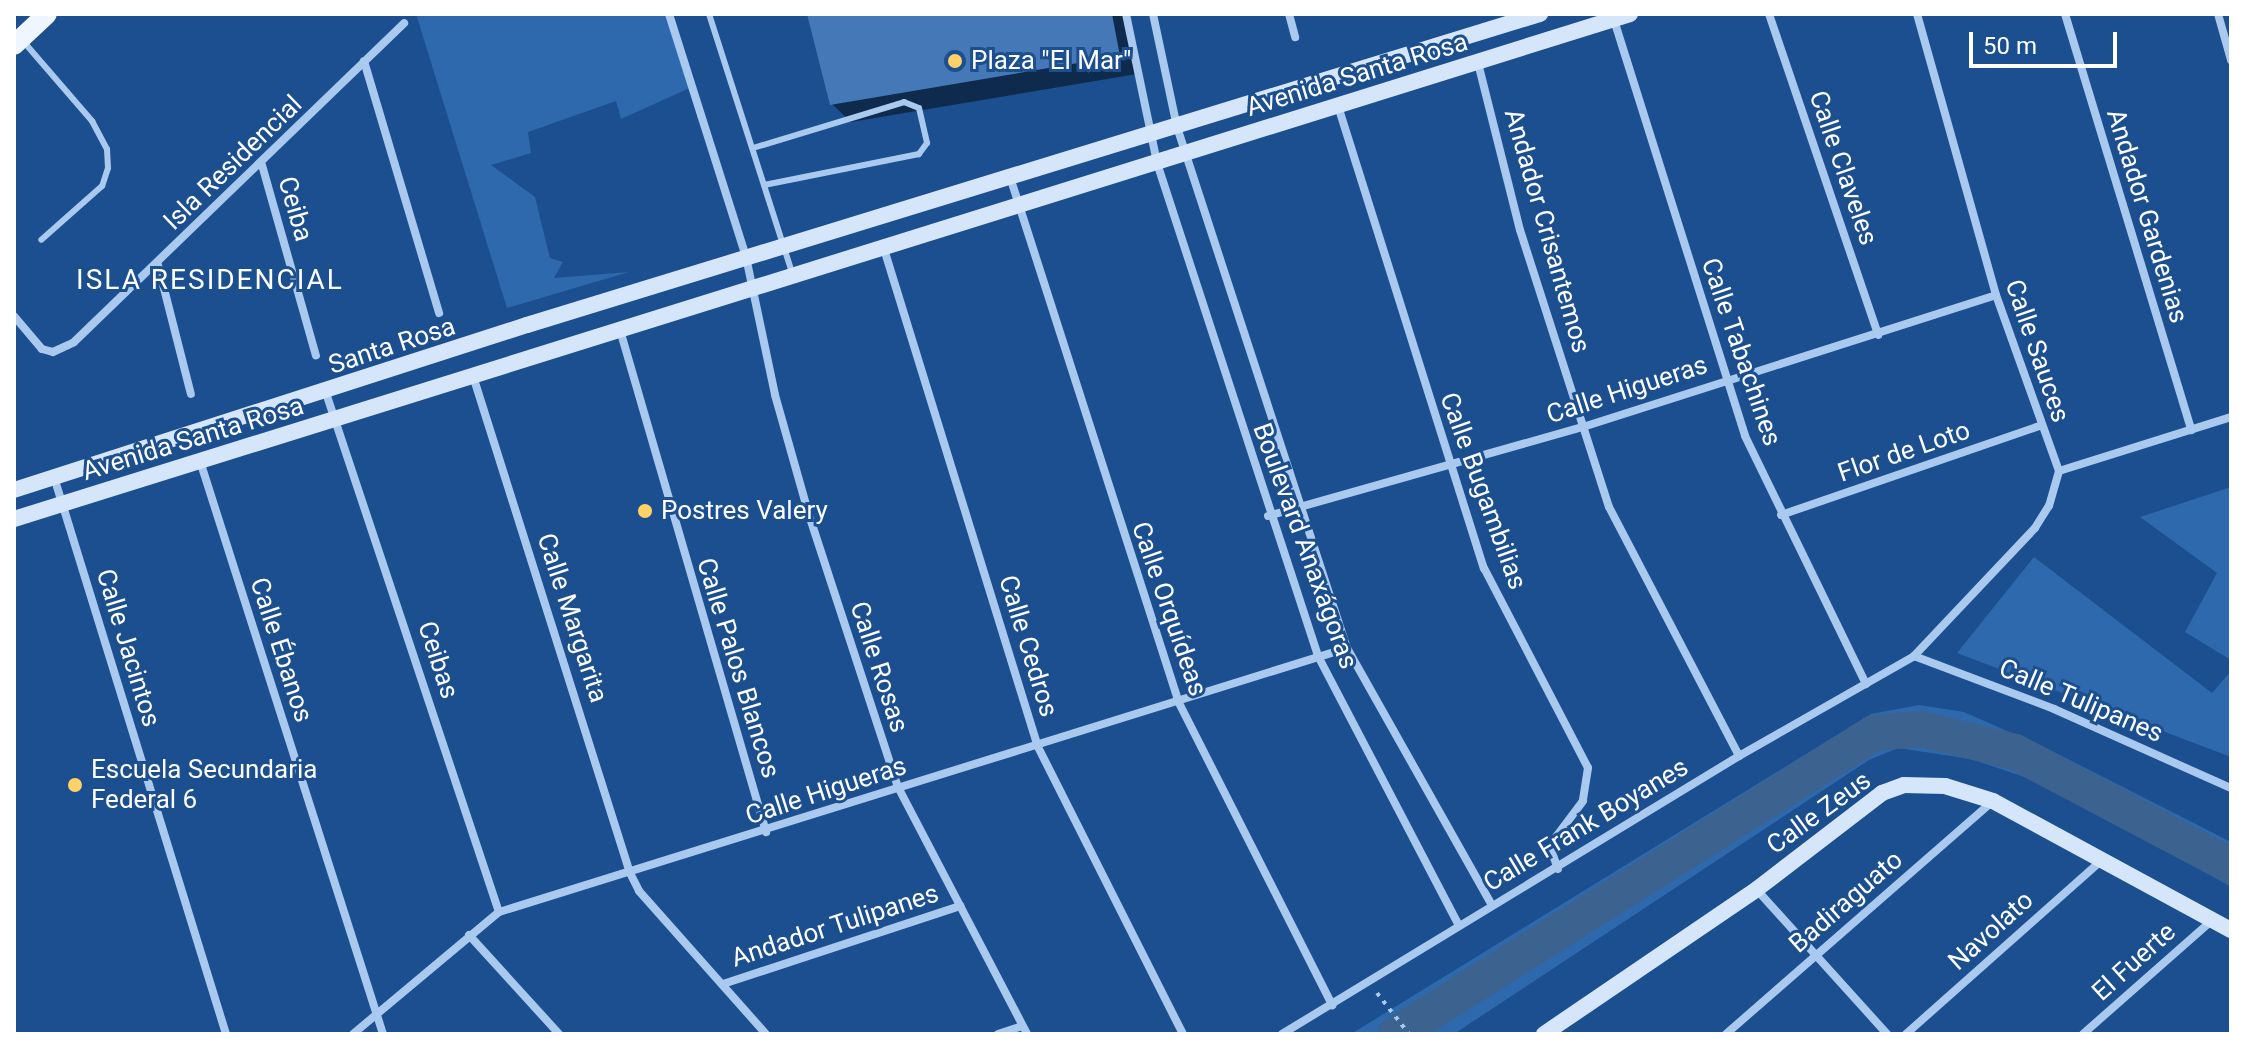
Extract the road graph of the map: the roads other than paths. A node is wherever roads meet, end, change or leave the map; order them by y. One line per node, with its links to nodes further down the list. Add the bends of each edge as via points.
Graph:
1 (47, 14): 14 (main road)
2 (669, 14): 32 (street)
3 (709, 14): 22 (lane)
4 (1126, 14): 21 (street)
5 (1153, 14): 20 (street)
6 (1289, 14): 15 (street)
7 (1540, 14): 20 (main road, Avenida Santa Rosa)
8 (1769, 14): 40 (street, Calle Claveles)
9 (1917, 14): 36 (street, Calle Sauces)
10 (2065, 14): 50 (street, Andador Gardenias)
11 (2218, 14): 16 (street)
12 (1622, 16): 18 (main road, Avenida Santa Rosa); 43 (street, Calle Tabachines)
13 (404, 23): 17 (street, Isla Residencial)
14 (18, 35): 29 (lane, via 92,121 107,149 102,186)
15 (1295, 37)
16 (2231, 60)
17 (364, 61): 25 (street, Isla Residencial); 37 (street)
18 (1478, 63): 19 (main road, Avenida Santa Rosa); 48 (street, Andador Crisantemos, via 1520,230)
19 (1338, 106): 23 (main road, Avenida Santa Rosa); 52 (street, Calle Bugambilias)
20 (1177, 127): 21 (main road, Avenida Santa Rosa); 23 (street)
21 (1149, 135): 24 (street); 26 (main road, Avenida Santa Rosa)
22 (753, 148): 27 (lane); 27 (lane, via 904,102 919,108 927,143 919,154)
23 (1190, 154): 24 (main road, Avenida Santa Rosa); 57 (street, Boulevard Anaxágoras)
24 (1157, 163): 28 (main road, Avenida Santa Rosa); 59 (street, Boulevard Anaxágoras)
25 (262, 165): 33 (street, Isla Residencial); 41 (street, Ceiba)
26 (1011, 180): 28 (street); 30 (main road, Avenida Santa Rosa)
27 (764, 185): 30 (lane)
28 (1018, 207): 31 (main road, Avenida Santa Rosa); 65 (street, Calle Orquídeas)
29 (41, 240)
30 (785, 247): 32 (main road, Santa Rosa); 34 (lane)
31 (884, 249): 34 (main road, Avenida Santa Rosa); 66 (street, Calle Cedros)
32 (746, 257): 35 (street); 44 (main road, Santa Rosa)
33 (158, 265): 38 (street, Isla Residencial, via 65,349 42,349); 45 (street)
34 (793, 276): 35 (main road, Avenida Santa Rosa)
35 (751, 290): 39 (main road, Avenida Santa Rosa); 68 (street, Calle Rosas, via 809,515)
36 (1996, 295): 40 (street, Calle Higueras); 49 (street, Calle Sauces)
37 (439, 313)
38 (14, 316)
39 (620, 330): 42 (main road, Avenida Santa Rosa); 71 (street, Calle Palos Blancos)
40 (1878, 335): 43 (street, Calle Higueras)
41 (316, 356)
42 (473, 376): 47 (main road, Avenida Santa Rosa); 74 (street, Calle Margarita)
43 (1725, 378): 48 (street, Calle Higueras); 58 (street, Calle Tabachines)
44 (326, 393): 47 (street, Ceibas); 54 (main road, Santa Rosa)
45 (191, 394)
46 (2231, 417): 50 (street)
47 (335, 421): 51 (main road, Avenida Santa Rosa); 78 (street, Ceibas)
48 (1586, 426): 52 (street, Calle Higueras); 67 (street, Andador Crisantemos, via 1619,530)
49 (2040, 426): 53 (street, Calle Sauces); 58 (street, Flor de Loto)
50 (2191, 430): 53 (street)
51 (200, 461): 56 (main road, Avenida Santa Rosa); 86 (street, Calle Ébanos)
52 (1449, 466): 57 (street, Calle Higueras); 73 (street, Calle Bugambilias, via 1484,568 1588,768 1583,801 1556,837 1552,852)
53 (2059, 471): 63 (street, via 2053,498 2035,528)
54 (54, 477): 55 (main road, Santa Rosa); 56 (street, Calle Jacintos)
55 (14, 490)
56 (63, 504): 60 (main road, Avenida Santa Rosa); 88 (street, Calle Jacintos)
57 (1300, 507): 59 (street, Calle Higueras); 61 (street, Boulevard Anaxágoras)
58 (1781, 515): 64 (street, Calle Tabachines)
59 (1268, 516): 62 (street, Boulevard Anaxágoras)
60 (14, 519)
61 (1347, 648): 62 (street, Calle Higueras); 76 (street, Boulevard Anaxágoras)
62 (1318, 656): 65 (street, Calle Higueras); 80 (street, Boulevard Anaxágoras)
63 (1914, 656): 64 (street, Calle Frank Boyanes); 69 (street, Calle Tulipanes, via 2054,709)
64 (1866, 684): 67 (street, Calle Frank Boyanes)
65 (1179, 703): 66 (street, Calle Higueras); 85 (street, Calle Orquídeas)
66 (1038, 747): 68 (street, Calle Higueras); 94 (street, Calle Cedros)
67 (1739, 756): 73 (street, Calle Frank Boyanes)
68 (898, 787): 71 (street, Calle Higueras); 77 (street, Calle Rosas)
69 (2231, 788)
70 (1993, 801): 72 (main road, Calle Zeus); 75 (main road, Calle Zeus, via 1945,786 1904,785 1882,793); 83 (street, Badiraguato)
71 (766, 832): 74 (street, Calle Higueras)
72 (2103, 859): 79 (main road, Calle Zeus); 99 (street, Navolato)
73 (1558, 869): 76 (street, Calle Frank Boyanes)
74 (630, 873): 78 (street, Calle Higueras); 84 (street, Calle Margarita, via 639,891)
75 (1757, 889): 83 (street); 96 (main road, Calle Zeus)
76 (1492, 905): 80 (street, Calle Frank Boyanes)
77 (960, 906): 84 (street, Andador Tulipanes); 87 (street, Calle Rosas)
78 (499, 912): 82 (street, Calle Higueras)
79 (2212, 920): 81 (main road, Calle Zeus); 100 (street, El Fuerte)
80 (1458, 924): 85 (street, Calle Frank Boyanes)
81 (2231, 930)
82 (469, 935): 86 (street, Calle Higueras); 91 (street)
83 (1816, 955): 97 (street, Badiraguato); 98 (street)
84 (723, 984): 92 (street, Calle Margarita)
85 (1332, 1005): 95 (street, Calle Frank Boyanes)
86 (375, 1014): 89 (street, Calle Higueras); 90 (street, Calle Ébanos)
87 (1024, 1030): 93 (street)
88 (226, 1034)
89 (353, 1034)
90 (383, 1034)
91 (559, 1034)
92 (766, 1034)
93 (998, 1034)
94 (1183, 1034)
95 (1282, 1034)
96 (1544, 1034)
97 (1726, 1034)
98 (1887, 1034)
99 (1906, 1034)
100 (2083, 1034)

